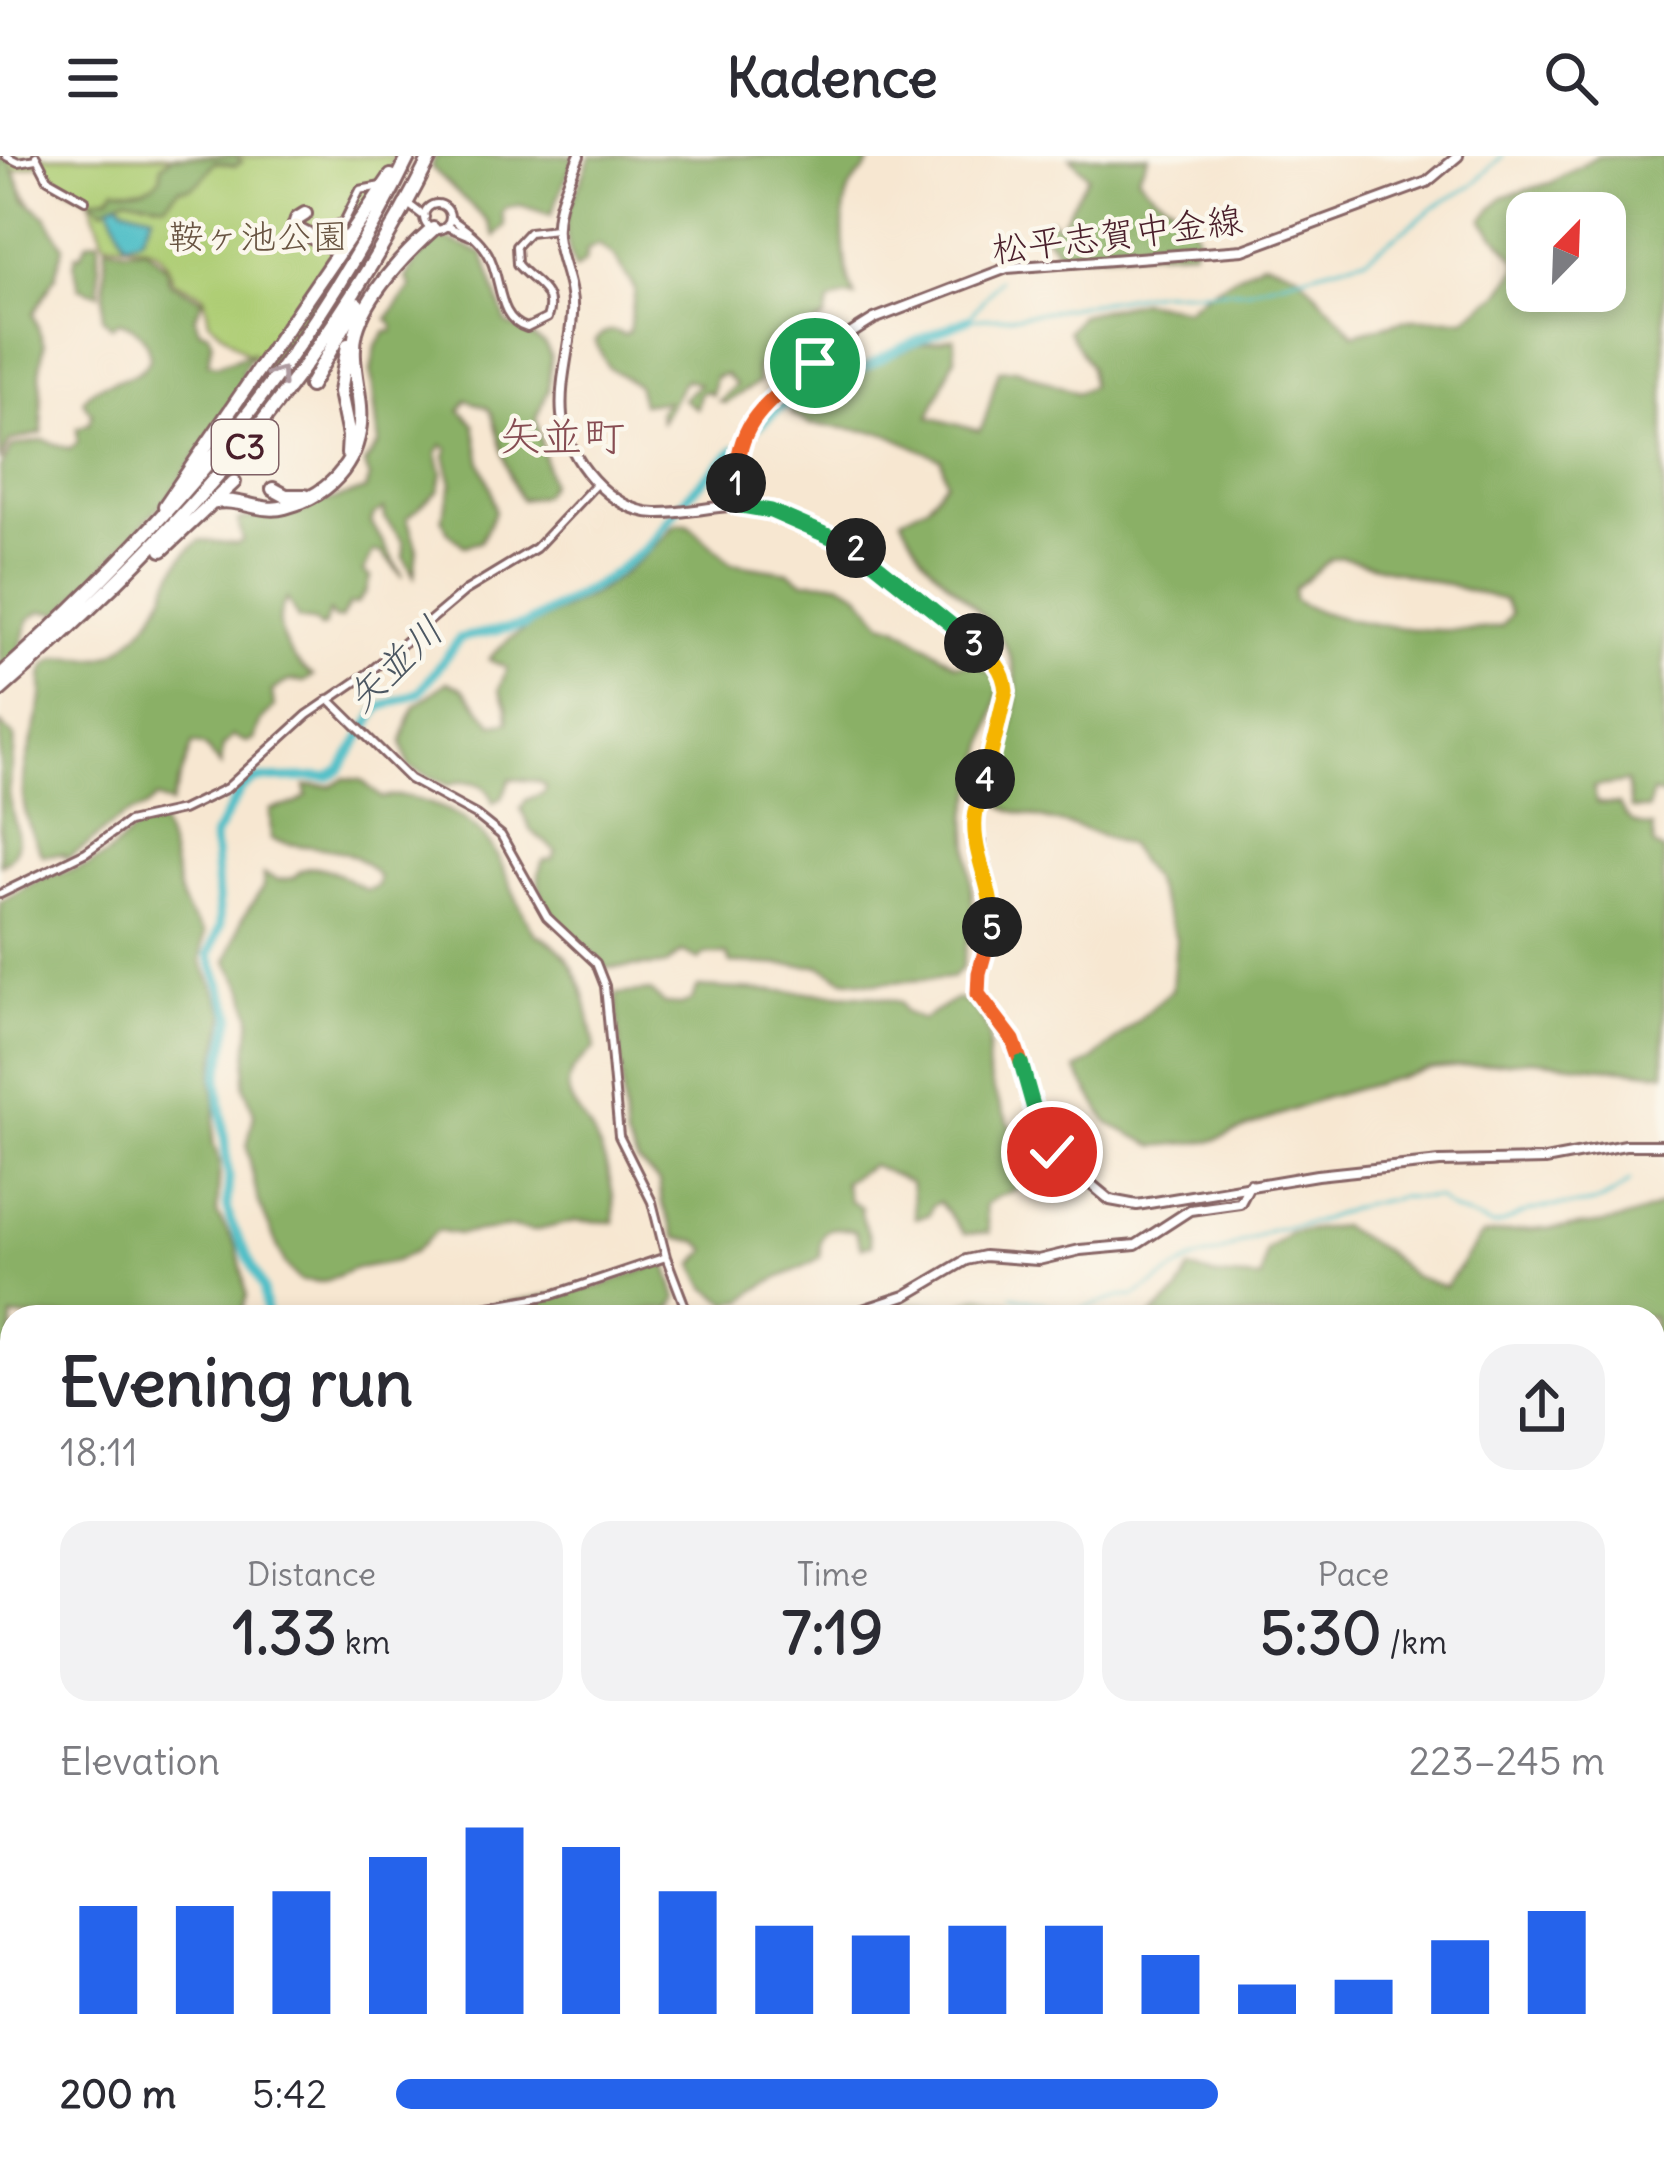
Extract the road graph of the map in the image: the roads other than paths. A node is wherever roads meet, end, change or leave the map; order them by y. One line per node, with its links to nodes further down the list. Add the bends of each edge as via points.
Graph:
1 (6, 156): 6 (street)
2 (406, 156): 12 (highway); 22 (highway, C3, one-way to 2, via 272,385 370,234)
3 (431, 156): 11 (highway, C3)
4 (579, 156): 14 (main road)
5 (1458, 156): 21 (main road, 松平志賀中金線, via 1426,182 1243,250 1007,268 874,320 839,341 749,423 737,455)
6 (36, 158): 8 (street, via 59,188)
7 (378, 187): 13 (street, via 356,195)
8 (86, 200)
9 (413, 205): 10 (street)
10 (435, 220): 14 (street, via 473,237 494,265 506,312 527,328 547,318 550,302 517,264 516,246 529,232); 19 (highway, via 352,328 340,385 349,436 343,469 304,496); 20 (highway, via 356,330 360,434 345,471 286,507)
11 (398, 222): 16 (highway); 23 (highway, C3, via 247,445)
12 (361, 224): 15 (highway); 15 (highway, via 323,245 296,231 302,209 290,217 289,230)
13 (334, 226)
14 (556, 229): 18 (main road, via 572,301 562,415 569,442)
15 (323, 264): 22 (highway, via 210,444)
16 (310, 386)
17 (234, 482): 20 (highway)
18 (597, 483): 21 (main road, via 630,508 659,513); 26 (street, via 536,548 465,591)
19 (273, 489)
20 (212, 503): 23 (highway)
21 (736, 505): 29 (main road, via 850,544 1005,676 975,817 993,907 977,982 982,1002 1013,1040 1052,1152 1121,1204)
22 (111, 571): 24 (highway, C3)
23 (70, 629): 25 (highway, C3)
24 (0, 676)
25 (0, 690)
26 (329, 699): 27 (street, via 226,788 182,810 128,822); 30 (street, via 410,779 501,835 547,917 596,963 619,1136 652,1202)
27 (0, 895)
28 (1664, 1145): 29 (main road)
29 (1250, 1183): 33 (main road, via 1240,1203 1190,1210 1136,1245 1038,1260 967,1259)
30 (666, 1257): 31 (street); 32 (street)
31 (495, 1305)
32 (684, 1305)
33 (880, 1305)

